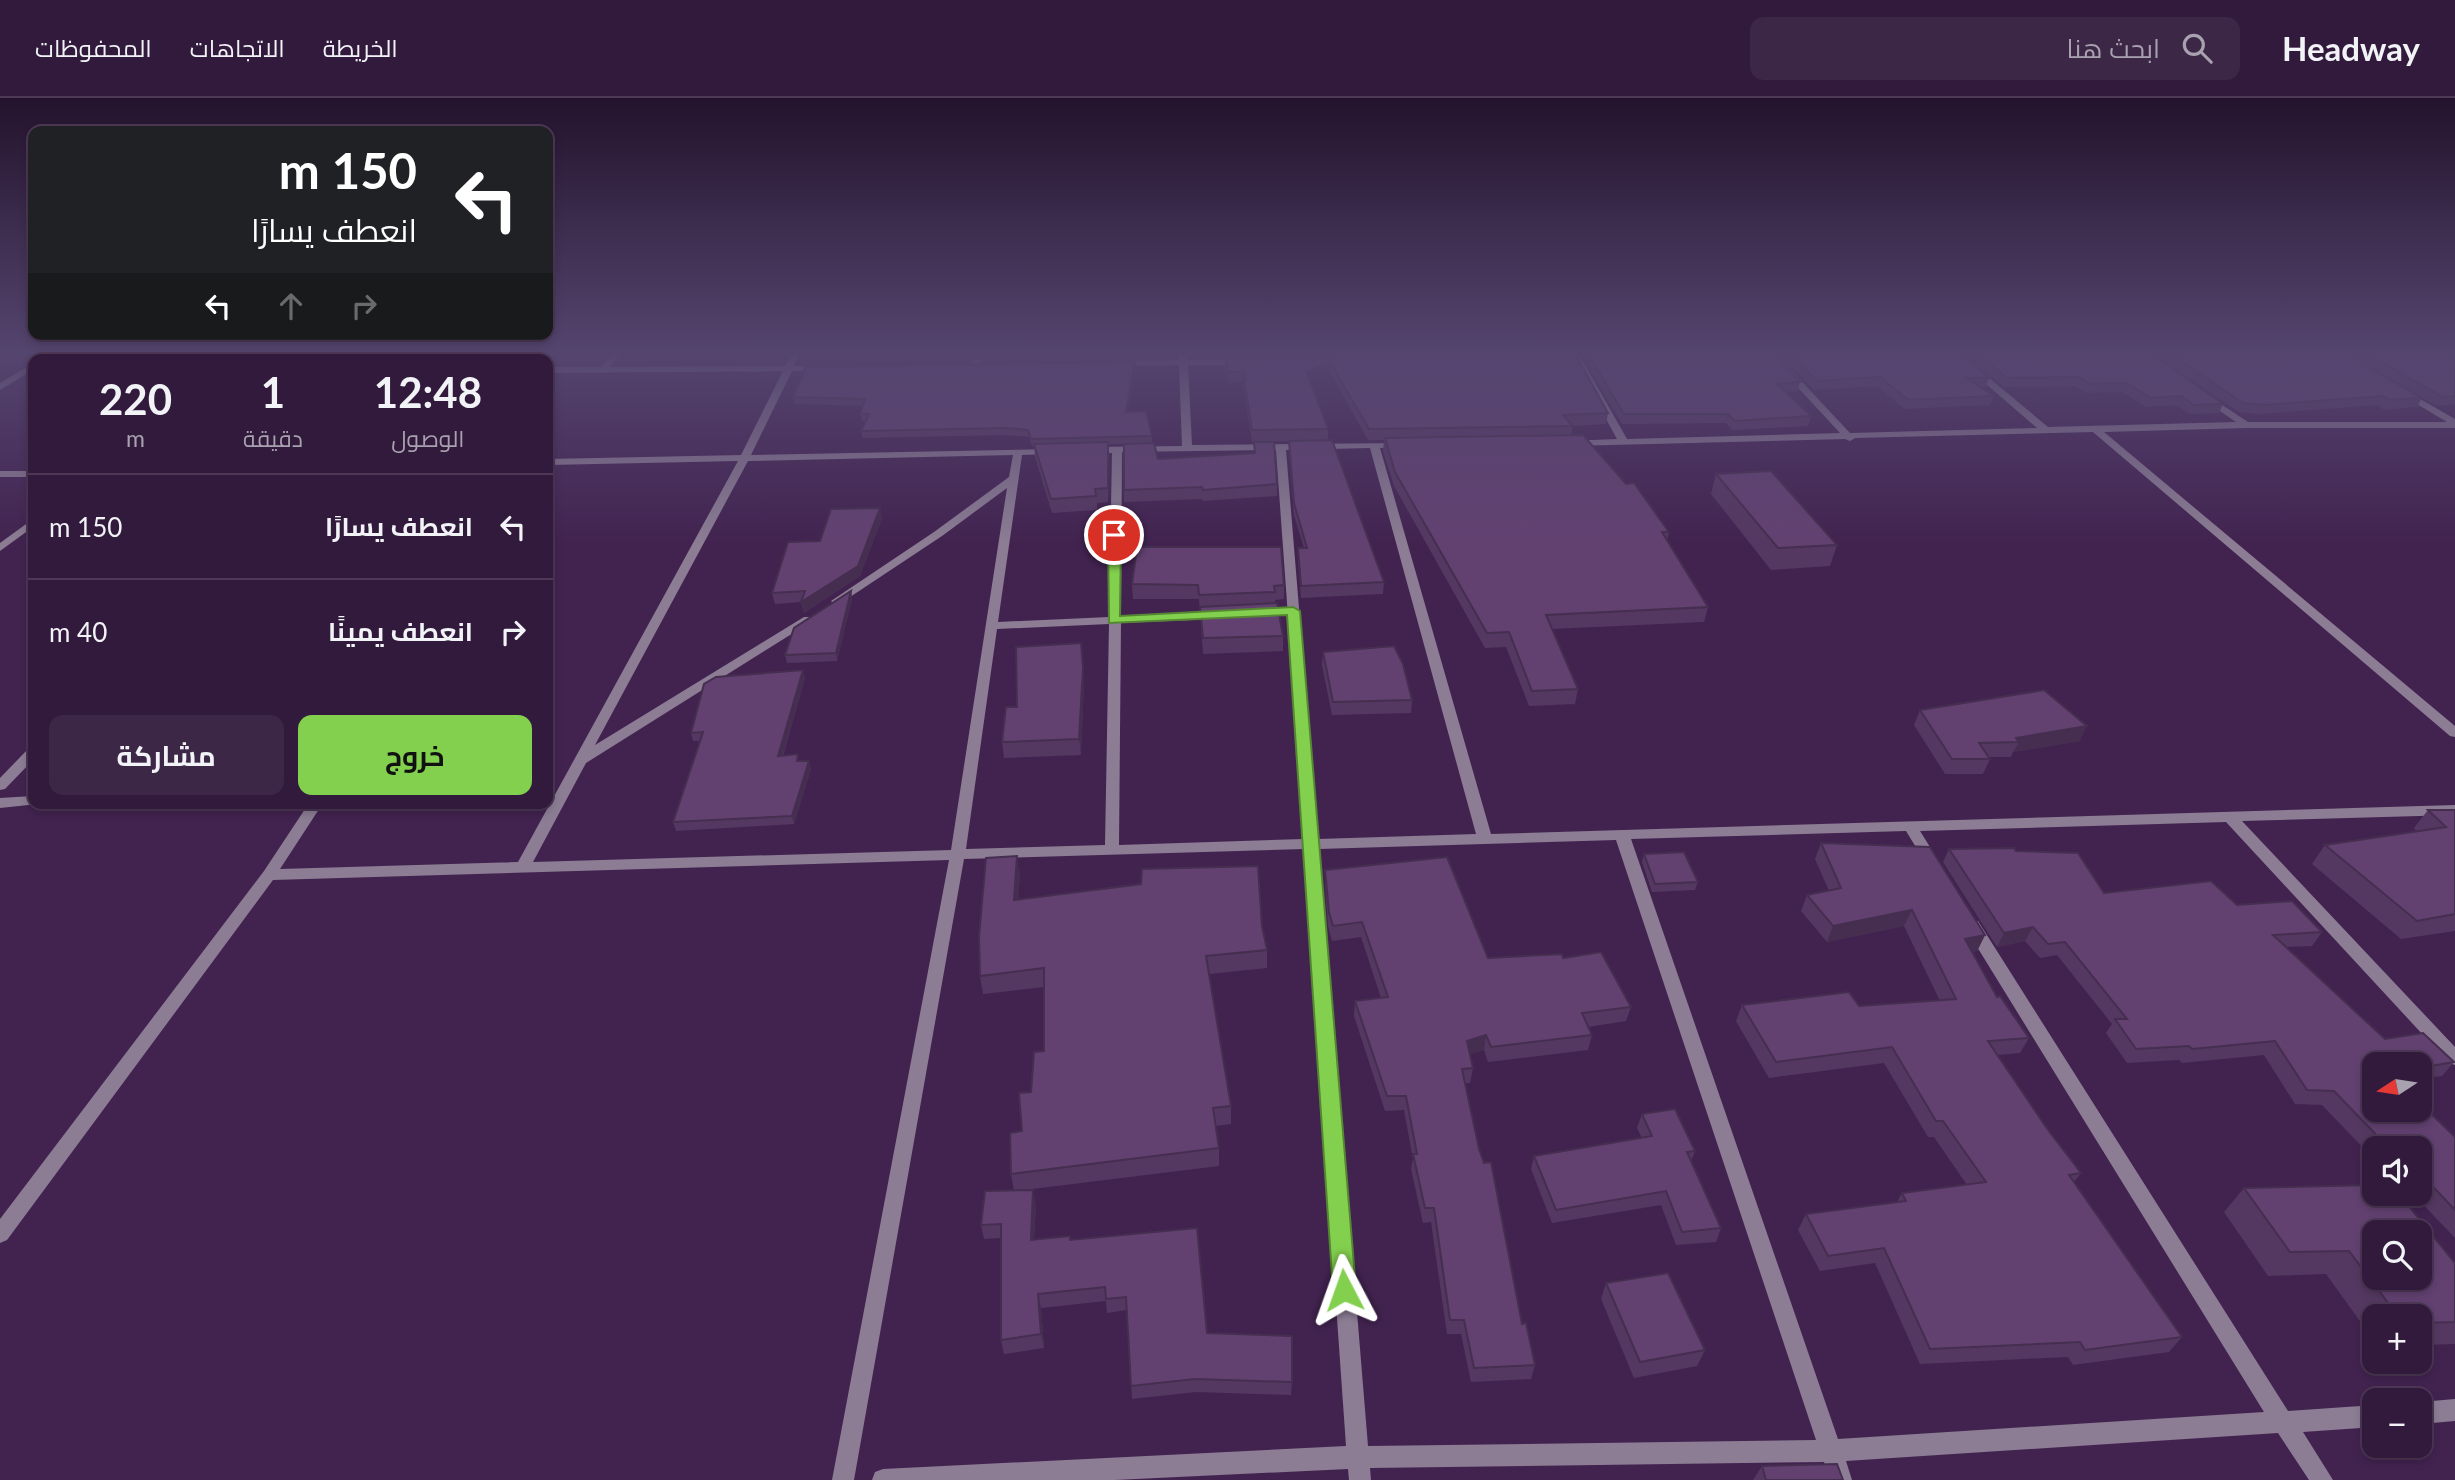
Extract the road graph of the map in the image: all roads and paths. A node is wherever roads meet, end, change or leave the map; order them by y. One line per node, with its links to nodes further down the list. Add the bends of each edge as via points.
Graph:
1 (765, 415): 22 (street)
2 (1186, 415): 17 (street)
3 (1610, 415): 12 (street)
4 (1829, 415): 11 (street)
5 (2028, 415): 10 (street)
6 (2232, 415): 8 (street)
7 (2455, 424): 8 (street)
8 (2246, 425): 9 (street)
9 (2096, 430): 10 (street); 36 (street)
10 (2048, 432): 11 (street)
11 (1850, 438): 12 (street)
12 (1624, 442): 13 (street)
13 (1555, 443)
14 (1374, 445): 15 (street); 16 (street); 47 (street)
15 (1416, 445)
16 (1281, 446): 17 (street); 31 (street)
17 (1187, 448): 18 (street)
18 (1117, 449): 20 (street); 34 (street)
19 (1067, 450): 21 (street)
20 (1080, 450)
21 (1018, 451): 22 (street); 26 (street)
22 (745, 457): 23 (street); 38 (street)
23 (553, 465)
24 (0, 474): 25 (street)
25 (28, 474)
26 (1014, 478): 29 (street); 35 (street)
27 (28, 526): 28 (street)
28 (0, 548)
29 (826, 608)
30 (1279, 611): 31 (street)
31 (1293, 611): 48 (street)
32 (1238, 614): 34 (street)
33 (814, 615): 38 (street)
34 (1114, 621): 35 (street); 49 (street)
35 (992, 625): 50 (street)
36 (2455, 733)
37 (28, 757): 39 (street)
38 (580, 760): 51 (street)
39 (0, 786)
40 (28, 801): 41 (street)
41 (0, 803)
42 (312, 809): 53 (street)
43 (2455, 810): 44 (street)
44 (2230, 817): 45 (street); 55 (street)
45 (1910, 826): 46 (street); 52 (street)
46 (1622, 835): 47 (street); 61 (street)
47 (1485, 839): 48 (street)
48 (1310, 844): 49 (street); 62 (street)
49 (1112, 850): 50 (street)
50 (958, 854): 51 (street); 63 (street)
51 (522, 867): 53 (street)
52 (1940, 873)
53 (269, 875): 56 (street)
54 (1961, 908): 60 (street)
55 (2455, 1059)
56 (0, 1234)
57 (2455, 1410): 58 (street)
58 (2432, 1412)
59 (2362, 1417): 60 (street)
60 (2283, 1422): 61 (street); 67 (street)
61 (1829, 1451): 62 (street); 66 (street)
62 (1357, 1457): 64 (street); 65 (street)
63 (843, 1480)
64 (883, 1480)
65 (1360, 1480)
66 (1840, 1480)
67 (2322, 1480)

